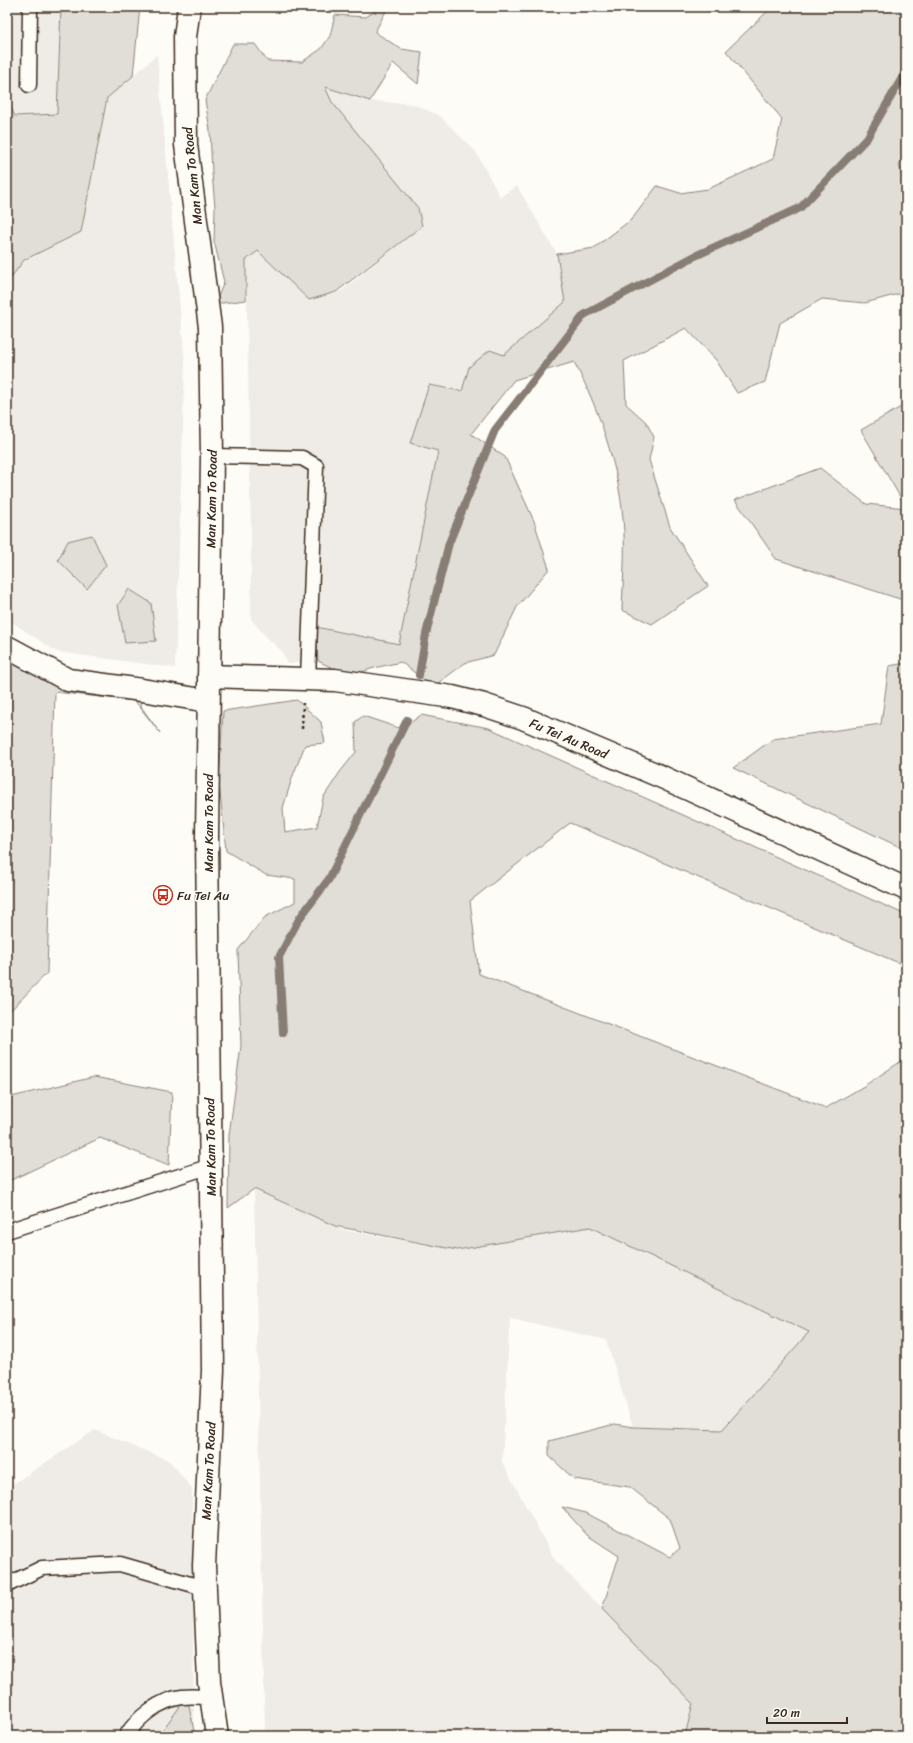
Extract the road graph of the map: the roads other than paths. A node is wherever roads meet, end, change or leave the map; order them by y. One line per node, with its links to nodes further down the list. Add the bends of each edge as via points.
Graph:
1 (30, 7): 3 (lane)
2 (189, 7): 4 (main road, Man Kam To Road, via 186,37 186,145 210,327)
3 (29, 85)
4 (212, 456): 6 (main road, Man Kam To Road); 7 (lane, via 302,458 316,466)
5 (7, 647): 8 (main road, via 68,680)
6 (209, 676): 7 (main road, Fu Tei Au Road); 8 (main road, Man Kam To Road)
7 (306, 689): 9 (main road, Fu Tei Au Road, via 335,680 484,704 662,777)
8 (208, 701): 10 (main road, Man Kam To Road)
9 (906, 889)
10 (211, 1166): 11 (lane); 13 (main road, Man Kam To Road, via 213,1370)
11 (7, 1231)
12 (7, 1585): 13 (lane, via 42,1568 120,1564)
13 (204, 1588): 14 (main road, Man Kam To Road)
14 (210, 1697): 15 (lane, via 181,1697 162,1703 143,1717); 16 (main road, Man Kam To Road)
15 (126, 1736)
16 (217, 1736)

